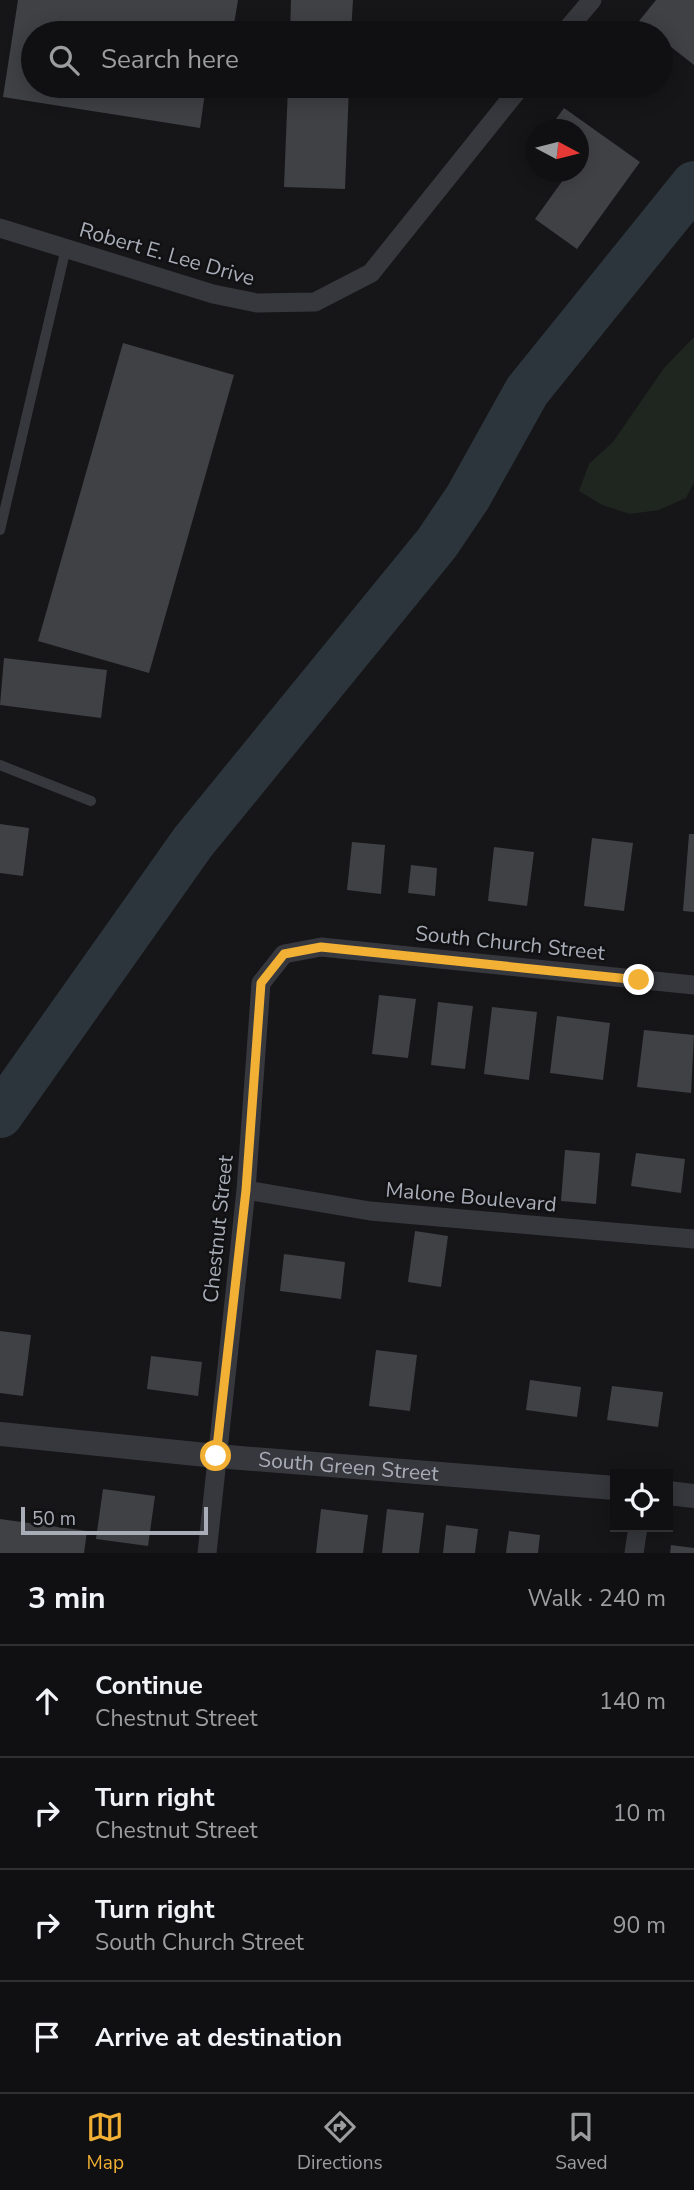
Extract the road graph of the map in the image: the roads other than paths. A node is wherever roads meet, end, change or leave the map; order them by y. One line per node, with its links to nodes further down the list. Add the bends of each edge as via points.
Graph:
1 (592, 0): 2 (street)
2 (574, 21)
3 (511, 98): 5 (street, Robert E. Lee Drive, via 371,273 315,302 257,303 224,296)
4 (0, 228): 5 (street, Robert E. Lee Drive)
5 (66, 248): 6 (lane)
6 (0, 530)
7 (0, 765): 8 (lane)
8 (92, 801)
9 (321, 947): 10 (street, South Church Street); 11 (street, Chestnut Street, via 284,954 261,983)
10 (694, 985)
11 (246, 1190): 12 (street, Malone Boulevard, via 370,1211); 14 (street, Chestnut Street)
12 (694, 1238)
13 (0, 1434): 14 (street, South Green Street)
14 (216, 1456): 15 (street, South Green Street); 19 (street, Chestnut Street)
15 (610, 1488)
16 (673, 1494): 17 (street)
17 (694, 1496)
18 (637, 1532): 20 (street)
19 (207, 1553)
20 (635, 1553)

